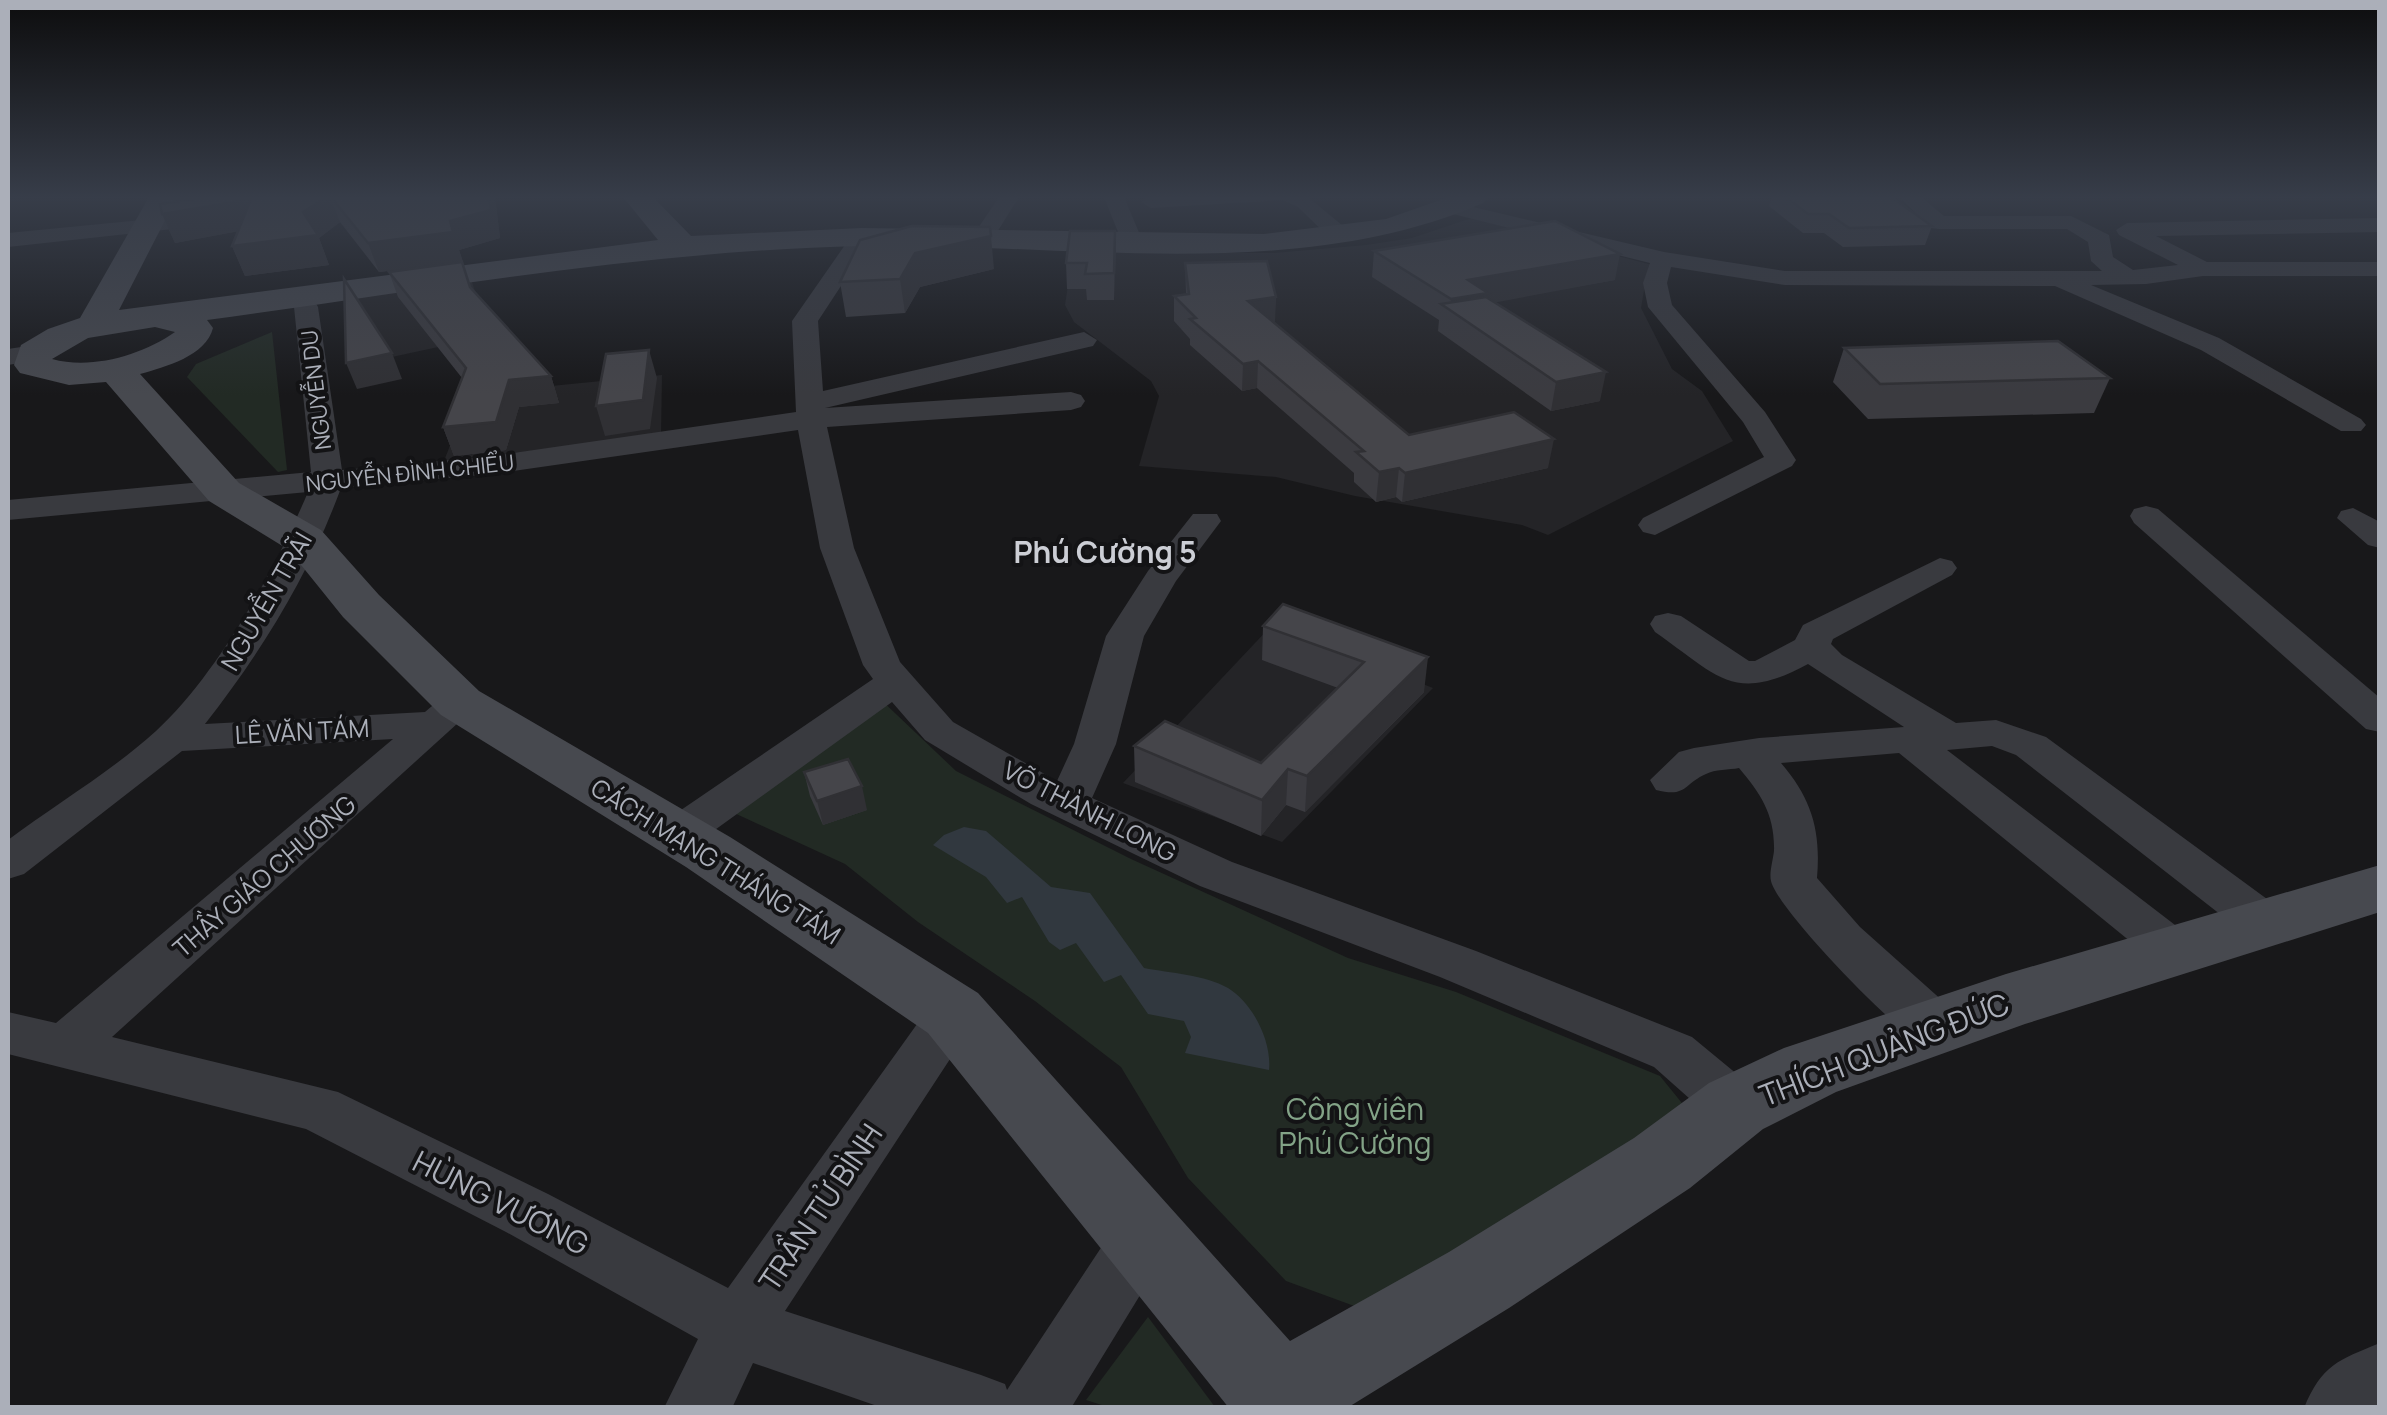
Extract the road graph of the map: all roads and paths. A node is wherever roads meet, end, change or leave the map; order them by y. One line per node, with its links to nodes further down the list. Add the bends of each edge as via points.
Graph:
1 (136, 263): 17 (main road)
2 (561, 263): 13 (main road)
3 (845, 263): 20 (street, VÕ THÀNH LONG, via 805,321)
4 (1662, 263): 27 (street, via 1654,290 1660,306 1782,460)
5 (1690, 263): 12 (street, via 1785,278)
6 (2043, 263): 12 (street)
7 (2106, 263): 11 (street)
8 (2191, 263): 9 (street)
9 (2203, 269): 10 (street); 11 (street)
10 (2380, 269)
11 (2128, 277): 12 (street)
12 (2062, 279): 21 (street, via 2210,344)
13 (309, 298): 14 (main road); 16 (main road); 22 (street, NGUYỄN DU)
14 (155, 317): 16 (main road, via 195,328); 17 (main road)
15 (1084, 340): 20 (street, via 884,383)
16 (183, 345): 17 (main road)
17 (104, 347): 18 (main road, via 57,338); 23 (main road, CÁCH MẠNG THÁNG TÁM)
18 (22, 367)
19 (1071, 401): 20 (street)
20 (810, 411): 22 (street, NGUYỄN ĐÌNH CHIỂU, via 588,454); 32 (street, VÕ THÀNH LONG, via 837,548 882,666)
21 (2351, 425)
22 (328, 482): 23 (street, NGUYỄN ĐÌNH CHIỂU); 28 (street, NGUYỄN TRÃI)
23 (224, 492): 24 (street, NGUYỄN ĐÌNH CHIỂU); 28 (main road, CÁCH MẠNG THÁNG TÁM)
24 (8, 510)
25 (2146, 516): 34 (street)
26 (1205, 521): 39 (street, via 1125,636 1095,744)
27 (1655, 525)
28 (305, 540): 33 (main road, CÁCH MẠNG THÁNG TÁM); 35 (street, NGUYỄN TRÃI, via 242,652)
29 (1940, 568): 31 (street, via 1816,633)
30 (1668, 624): 31 (street, via 1740,672 1762,673)
31 (1812, 646): 36 (street)
32 (896, 681): 39 (street, VÕ THÀNH LONG, via 939,731); 40 (street)
33 (446, 713): 35 (street, LÊ VĂN TÁM); 40 (main road, CÁCH MẠNG THÁNG TÁM); 48 (street, THẦY GIÁO CHƯƠNG)
34 (2380, 720)
35 (172, 739): 41 (street, NGUYỄN TRÃI)
36 (1929, 739): 37 (street); 43 (street, via 1996,733 2031,746); 44 (street)
37 (1749, 753): 38 (street, via 1694,762); 46 (street, via 1794,814 1794,881 1810,905)
38 (1672, 780)
39 (1068, 804): 49 (street, VÕ THÀNH LONG, via 1216,874 1673,1052)
40 (678, 834): 45 (main road, CÁCH MẠNG THÁNG TÁM)
41 (8, 862)
42 (2380, 888): 43 (main road, THÍCH QUẢNG ĐỨC)
43 (2265, 923): 44 (main road, THÍCH QUẢNG ĐỨC)
44 (2175, 950): 46 (main road, THÍCH QUẢNG ĐỨC)
45 (953, 1013): 50 (main road, CÁCH MẠNG THÁNG TÁM); 51 (street, TRẦN TỬ BÌNH)
46 (1936, 1026): 49 (main road, THÍCH QUẢNG ĐỨC, via 1810,1070)
47 (8, 1033): 48 (street, HÙNG VƯƠNG)
48 (65, 1047): 51 (street, HÙNG VƯƠNG, via 318,1110)
49 (1736, 1106): 53 (main road, THÍCH QUẢNG ĐỨC, via 1662,1163)
50 (1143, 1236): 53 (main road, CÁCH MẠNG THÁNG TÁM); 56 (street)
51 (738, 1327): 54 (street, TRẦN TỬ BÌNH); 55 (street, HÙNG VƯƠNG)
52 (2380, 1375): 57 (street, via 2352,1389)
53 (1284, 1402)
54 (697, 1408)
55 (982, 1408)
56 (1033, 1408)
57 (2337, 1408)

